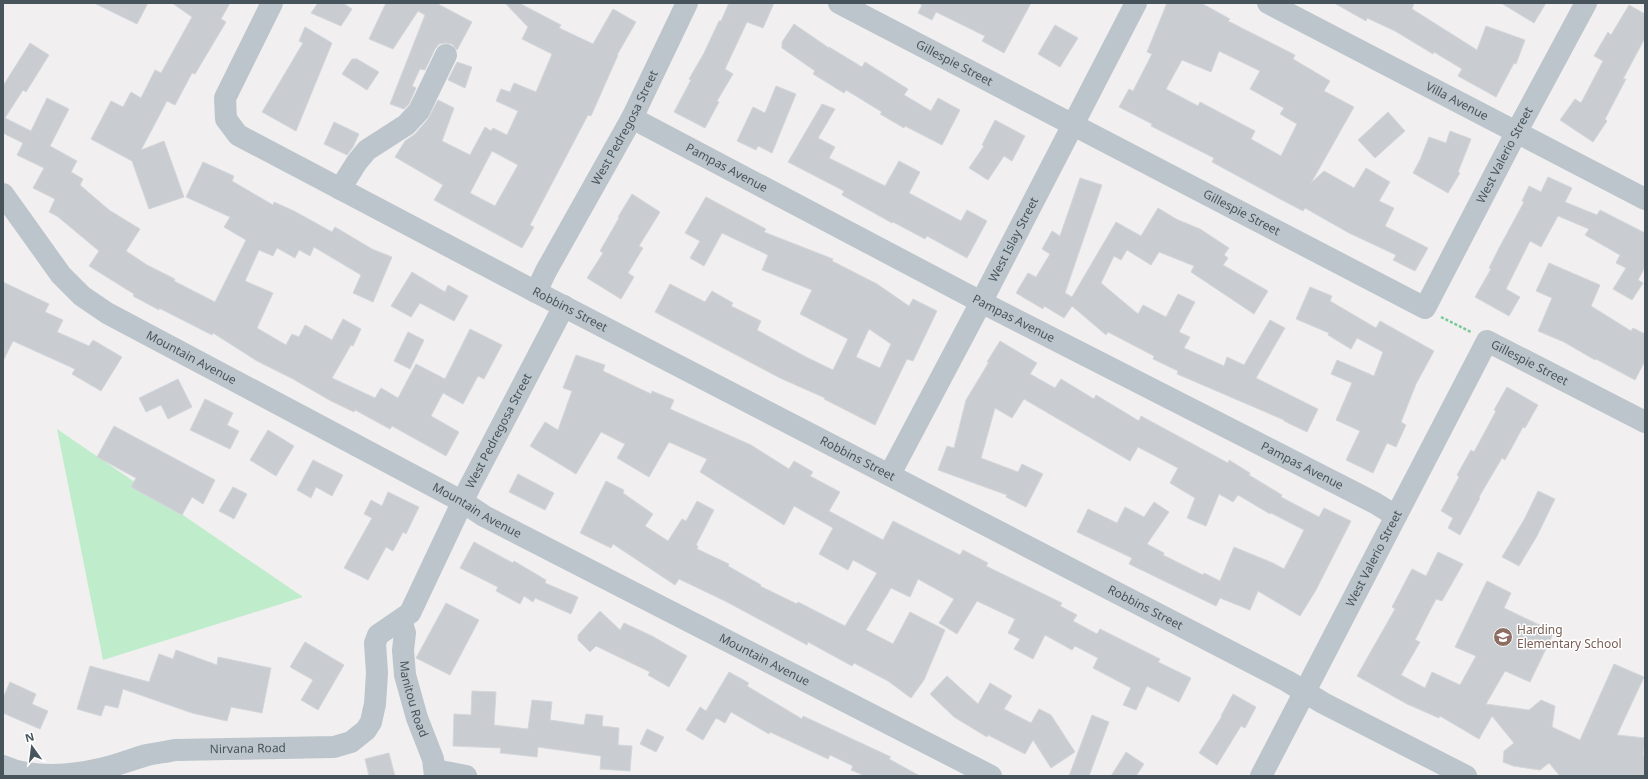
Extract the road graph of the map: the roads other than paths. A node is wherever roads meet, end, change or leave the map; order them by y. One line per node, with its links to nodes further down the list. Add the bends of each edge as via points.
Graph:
1 (272, 3): 11 (street, Robbins Street, via 225,98 226,119 238,135)
2 (687, 3): 8 (street, West Pedregosa Street)
3 (839, 3): 9 (street, Gillespie Street)
4 (1136, 3): 9 (street, West Islay Street)
5 (1268, 3): 10 (street, Villa Avenue)
6 (1586, 3): 10 (street, West Valerio Street)
7 (446, 55): 11 (street, via 420,111 406,125 367,150 356,162)
8 (632, 118): 14 (street, West Pedregosa Street); 15 (street, Pampas Avenue)
9 (1073, 124): 15 (street, West Islay Street); 17 (street, Gillespie Street)
10 (1516, 133): 13 (street, Villa Avenue); 17 (street, West Valerio Street)
11 (340, 189): 14 (street, Robbins Street)
12 (3, 194): 21 (street, Mountain Avenue, via 61,275 82,296 106,313)
13 (1645, 199)
14 (536, 292): 16 (street, Robbins Street)
15 (981, 302): 20 (street, West Islay Street); 22 (street, Pampas Avenue)
16 (564, 306): 20 (street, Robbins Street); 21 (street, West Pedregosa Street)
17 (1425, 308)
18 (1487, 341): 19 (street, Gillespie Street); 22 (street, West Valerio Street)
19 (1645, 422)
20 (890, 474): 24 (street, Robbins Street)
21 (463, 502): 23 (street, West Pedregosa Street, via 410,613); 28 (street, Mountain Avenue, via 484,516)
22 (1396, 516): 24 (street, West Valerio Street)
23 (401, 620): 25 (street, Nirvana Road, via 378,635 375,643 377,673 371,722 359,737 343,746 175,750 101,769 69,774 26,772); 26 (street, Manitou Road, via 405,633 405,675 417,718 433,759)
24 (1306, 692): 29 (street, West Valerio Street); 30 (street, Robbins Street)
25 (3, 766)
26 (435, 773): 27 (street)
27 (466, 776)
28 (991, 776)
29 (1261, 776)
30 (1466, 776)

